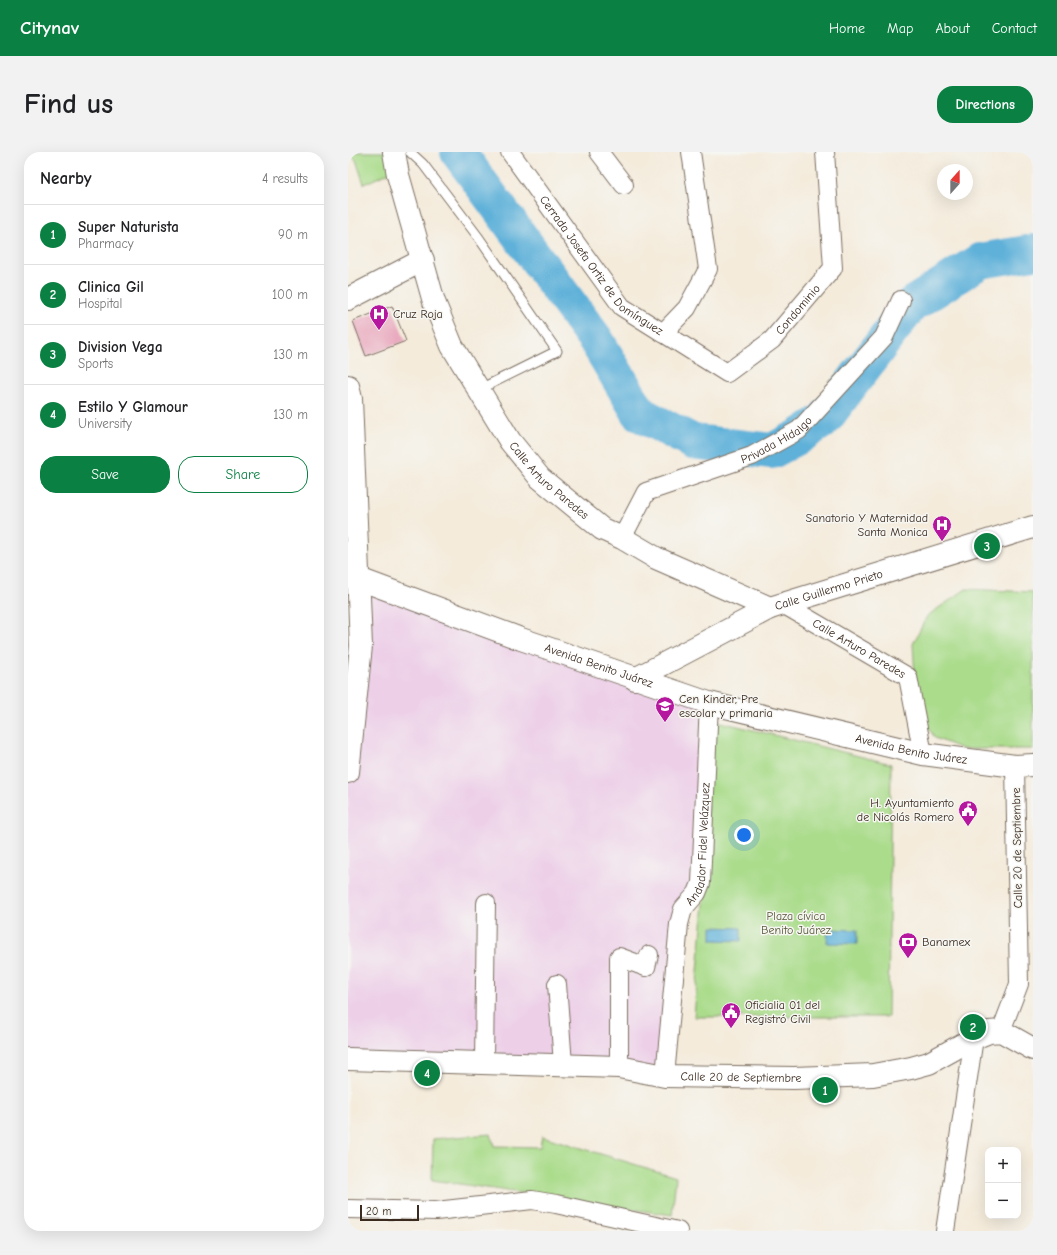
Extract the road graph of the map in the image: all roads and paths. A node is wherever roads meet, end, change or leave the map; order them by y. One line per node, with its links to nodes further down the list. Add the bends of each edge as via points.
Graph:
1 (394, 152): 8 (main road, Calle Arturo Paredes, via 398,175)
2 (410, 152): 13 (lane, via 423,164 478,238 557,351)
3 (510, 152): 11 (street, Cerrada Josefa Ortiz de Domínguez, via 622,307)
4 (599, 152): 7 (street)
5 (691, 152): 11 (street, Cerrada Josefa Ortiz de Domínguez, via 708,269 687,308)
6 (825, 152): 11 (street, Condominio, via 833,268 772,340 727,373)
7 (624, 185)
8 (423, 260): 9 (main road); 13 (main road, Calle Arturo Paredes, via 434,302 452,346)
9 (348, 299)
10 (901, 300): 16 (street, Privada Hidalgo, via 884,337 799,430 752,456 646,492)
11 (663, 333)
12 (348, 386): 14 (main road)
13 (478, 390): 16 (main road, Calle Arturo Paredes, via 510,441 540,478 602,529)
14 (350, 472): 17 (main road)
15 (1033, 527): 18 (main road, Calle Guillermo Prieto)
16 (622, 538): 18 (main road, Calle Arturo Paredes, via 656,558)
17 (354, 579): 19 (main road, Avenida Benito Juárez); 23 (main road, via 361,646)
18 (776, 606): 19 (main road, Calle Guillermo Prieto); 21 (street, Calle Arturo Paredes, via 908,677)
19 (635, 679): 20 (main road, Avenida Benito Juárez)
20 (709, 703): 21 (main road, Avenida Benito Juárez); 35 (street, Andador Fidel Velázquez, via 701,883 697,893 683,909 679,924)
21 (923, 754): 22 (main road, Avenida Benito Juárez)
22 (1024, 765): 27 (street, Calle 20 de Septiembre)
23 (348, 772)
24 (486, 903): 32 (street)
25 (649, 955): 34 (street, via 646,967 618,957)
26 (557, 984): 33 (street)
27 (1026, 984): 28 (street, Calle 20 de Septiembre)
28 (1002, 1031): 29 (main road, Calle 20 de Septiembre, via 989,1032); 30 (main road)
29 (974, 1038): 35 (main road, Calle 20 de Septiembre, via 929,1062 873,1075 794,1078); 38 (street)
30 (1033, 1049)
31 (348, 1059): 32 (main road, Calle 20 de Septiembre)
32 (484, 1062): 33 (main road, Calle 20 de Septiembre)
33 (563, 1064): 34 (main road, Calle 20 de Septiembre)
34 (619, 1067): 35 (main road, Calle 20 de Septiembre)
35 (665, 1076)
36 (348, 1209): 37 (street, via 436,1211 532,1200)
37 (678, 1231)
38 (945, 1231)

